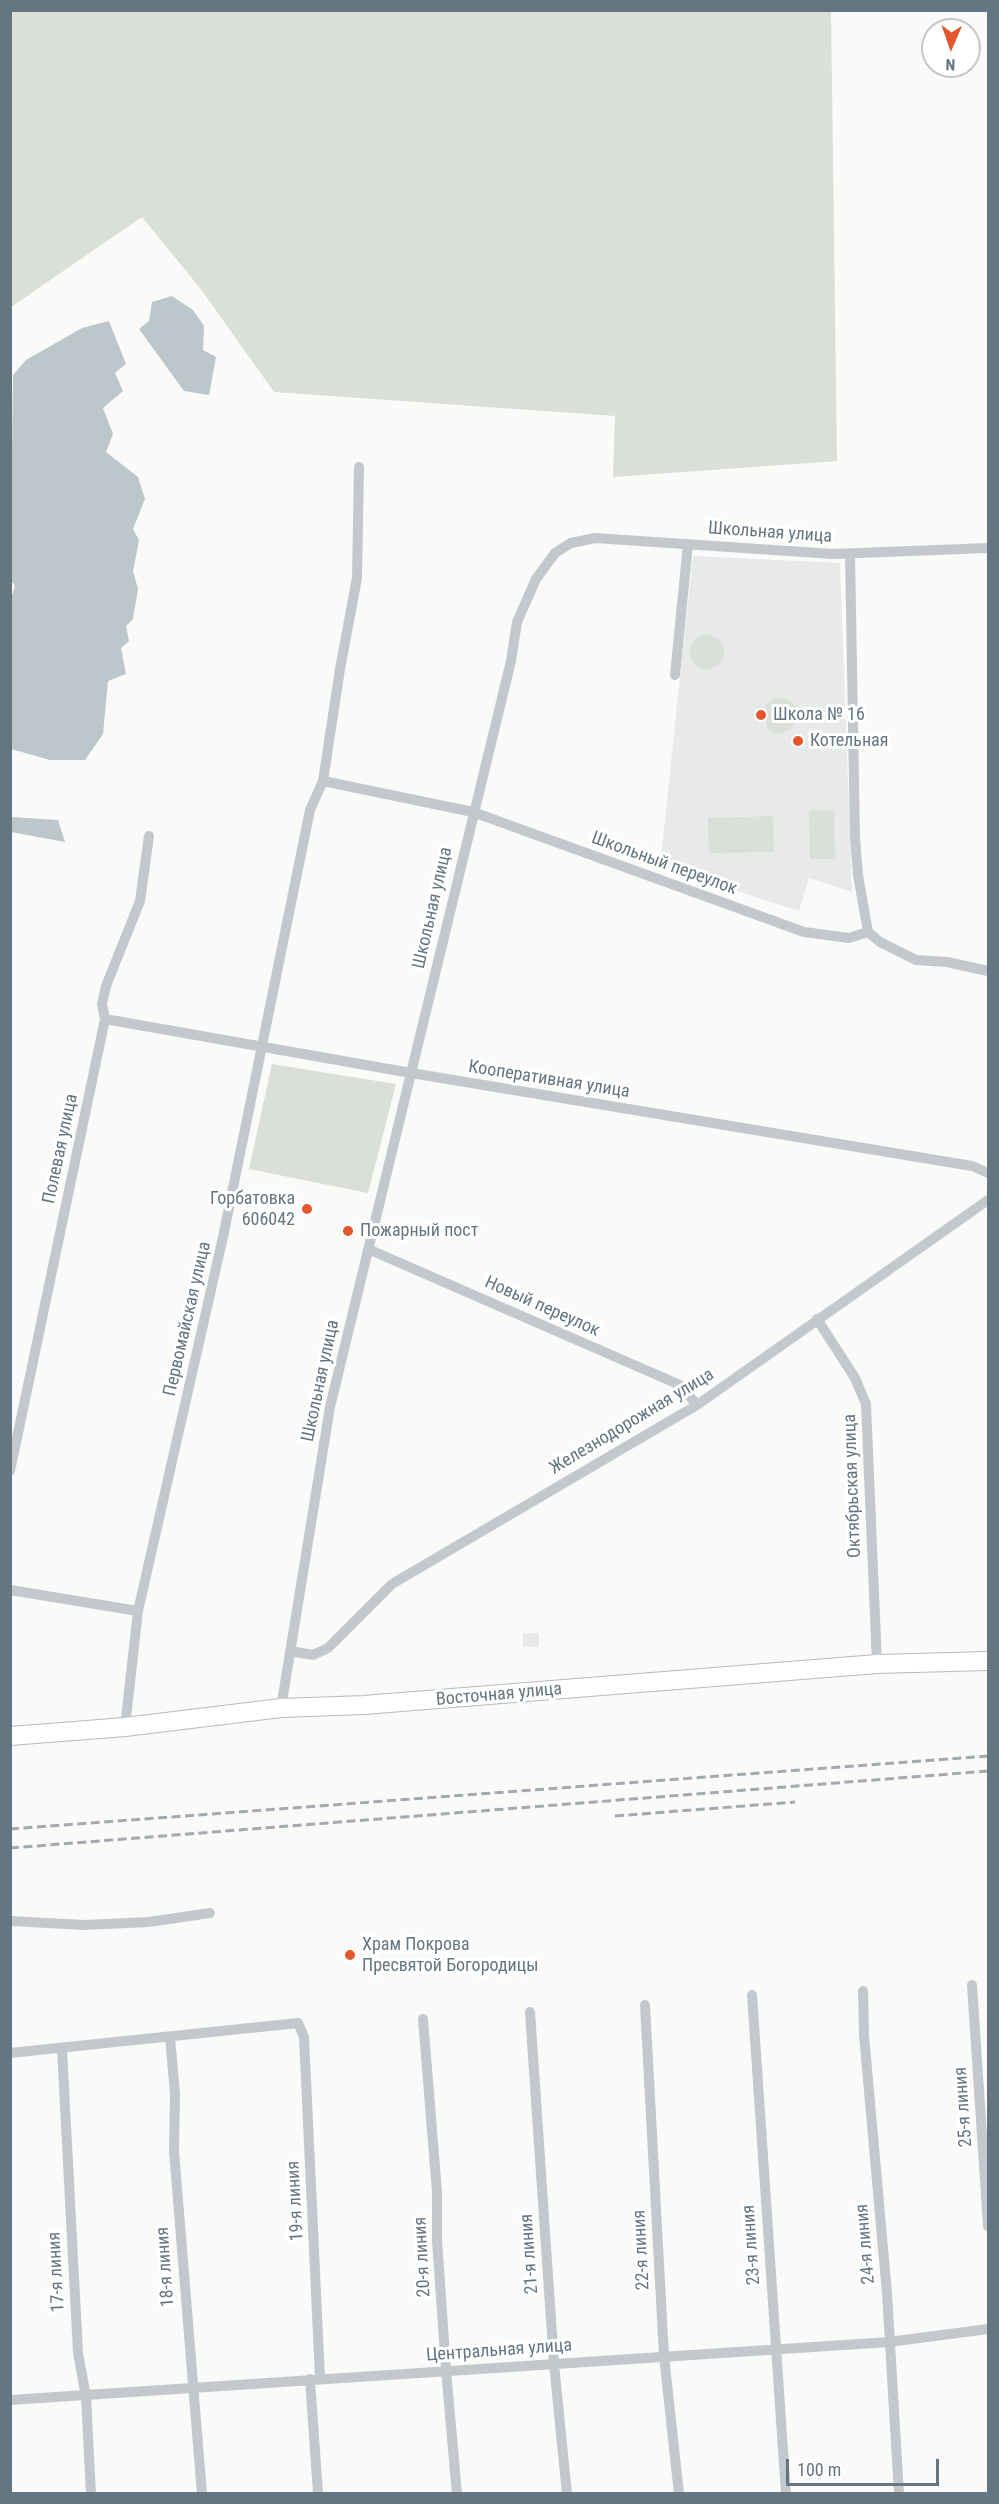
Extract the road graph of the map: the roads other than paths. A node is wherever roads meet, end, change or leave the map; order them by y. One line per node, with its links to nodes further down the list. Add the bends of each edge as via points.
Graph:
1 (359, 467): 6 (street, Первомайская улица, via 357,578)
2 (688, 544): 4 (street, Школьная улица); 5 (street); 7 (street, Школьная улица, via 595,538 571,543 555,553 536,579 517,622)
3 (988, 548): 4 (street, Школьная улица)
4 (849, 554): 9 (street, via 855,838)
5 (675, 675)
6 (323, 781): 7 (street, Школьный переулок); 12 (street, Первомайская улица, via 310,810)
7 (473, 812): 9 (street, Школьный переулок, via 804,932 849,938); 13 (street, Школьная улица)
8 (149, 836): 11 (street, Полевая улица, via 140,901 106,986 102,1004)
9 (868, 932): 10 (street, via 916,960)
10 (988, 971)
11 (105, 1019): 12 (street, Кооперативная улица); 19 (street, Полевая улица)
12 (263, 1046): 13 (street, Кооперативная улица); 21 (street, Первомайская улица)
13 (411, 1073): 14 (street, Кооперативная улица, via 972,1166); 16 (street, Школьная улица)
14 (988, 1173)
15 (988, 1200): 17 (street, Железнодорожная улица)
16 (368, 1249): 18 (street, Новый переулок, via 680,1385); 22 (street, Школьная улица, via 330,1407)
17 (817, 1319): 18 (street, Железнодорожная улица); 24 (street, Октябрьская улица, via 855,1378 866,1404)
18 (698, 1404): 22 (street, Железнодорожная улица, via 392,1584 328,1648 313,1655)
19 (10, 1471)
20 (10, 1590): 21 (street)
21 (138, 1611): 26 (street, Первомайская улица)
22 (290, 1651): 25 (street, Школьная улица)
23 (988, 1661): 24 (main road, Восточная улица)
24 (877, 1664): 25 (main road, Восточная улица, via 374,1705)
25 (281, 1708): 26 (main road, Восточная улица)
26 (125, 1727): 27 (main road, Восточная улица)
27 (10, 1736)
28 (210, 1913): 29 (street, via 149,1922 85,1925)
29 (10, 1921)
30 (972, 1985): 39 (street, 25-я линия)
31 (863, 1991): 41 (street, 24-я линия)
32 (752, 1995): 42 (street, 23-я линия)
33 (645, 2005): 43 (street, 22-я линия)
34 (530, 2012): 44 (street, 21-я линия)
35 (423, 2019): 45 (street, 20-я линия)
36 (170, 2037): 37 (street); 46 (street, 19-я линия, via 298,2023 304,2037); 47 (street, 18-я линия, via 174,2151)
37 (62, 2049): 38 (street); 48 (street, 17-я линия, via 78,2353)
38 (10, 2053)
39 (988, 2226)
40 (988, 2329): 41 (street, Центральная улица)
41 (889, 2342): 42 (street, Центральная улица); 57 (street, 24-я линия)
42 (776, 2349): 43 (street, Центральная улица); 56 (street, 23-я линия)
43 (664, 2356): 44 (street, Центральная улица); 55 (street, 22-я линия)
44 (554, 2364): 45 (street, Центральная улица); 54 (street, 21-я линия)
45 (446, 2370): 46 (street, Центральная улица); 53 (street, 20-я линия)
46 (315, 2379): 47 (street, Центральная улица); 52 (street, 19-я линия)
47 (192, 2389): 48 (street, Центральная улица); 51 (street, 18-я линия)
48 (86, 2397): 49 (street, Центральная улица); 50 (street, 17-я линия)
49 (10, 2400)
50 (91, 2493)
51 (202, 2493)
52 (318, 2493)
53 (457, 2493)
54 (567, 2493)
55 (679, 2493)
56 (786, 2493)
57 (899, 2493)

